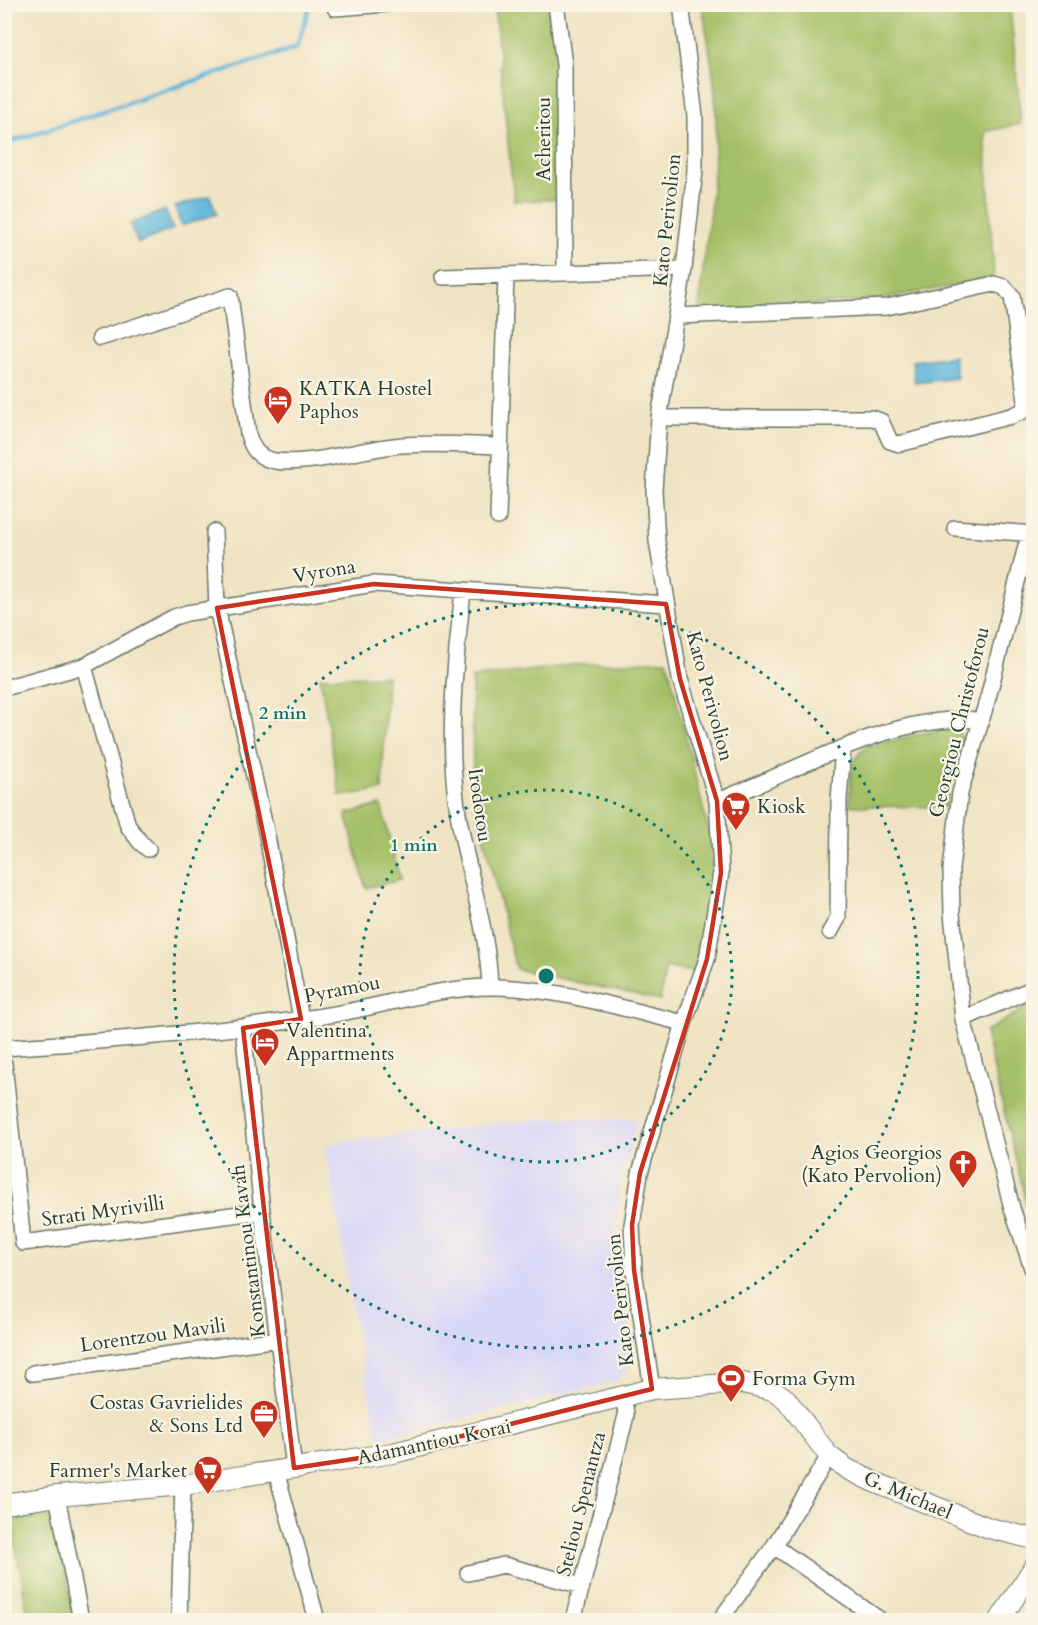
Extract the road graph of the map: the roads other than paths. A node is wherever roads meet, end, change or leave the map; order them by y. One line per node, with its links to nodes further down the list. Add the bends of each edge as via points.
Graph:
1 (387, 4): 4 (street)
2 (556, 4): 6 (street, Acheritou, via 564,65)
3 (681, 4): 5 (street, Kato Perivolion, via 695,116 695,170)
4 (335, 8)
5 (684, 269): 6 (street); 9 (street, Kato Perivolion)
6 (565, 273): 7 (street)
7 (506, 275): 8 (street); 12 (street)
8 (443, 277)
9 (678, 316): 11 (street, Kato Perivolion); 11 (street, via 887,307 994,284 1004,287 1012,296 1026,401 1023,411 1011,416 899,444 890,441 881,421 872,418)
10 (100, 338): 12 (street, via 230,296 248,434 260,456 274,461 296,461 401,445)
11 (659, 418): 18 (street, Kato Perivolion, via 654,490)
12 (499, 446): 13 (street)
13 (498, 517)
14 (955, 528): 16 (street, Georgiou Christoforou)
15 (214, 532): 19 (street)
16 (1034, 534): 22 (street, Georgiou Christoforou, via 1026,546)
17 (463, 591): 18 (street, Vyrona); 19 (street, Vyrona, via 374,584); 27 (street, Irodotou, via 453,682 453,770)
18 (666, 604): 24 (street, Kato Perivolion, via 680,679)
19 (217, 608): 20 (street, Vyrona, via 174,617); 29 (street, via 267,836)
20 (84, 666): 21 (street, Vyrona); 25 (street, via 128,826)
21 (4, 688)
22 (981, 720): 23 (street, via 921,722); 30 (street, Georgiou Christoforou, via 960,793 951,869)
23 (843, 748): 24 (street); 26 (street, via 838,918)
24 (717, 801): 31 (street, Kato Perivolion, via 721,873 707,959)
25 (148, 849)
26 (830, 932)
27 (490, 987): 29 (street, Pyramou, via 452,989); 31 (street, Pyramou, via 549,994)
28 (1034, 988): 30 (street)
29 (301, 1019): 32 (street, Pyramou)
30 (963, 1019): 36 (street, Georgiou Christoforou, via 1012,1208)
31 (684, 1023): 39 (street, Kato Perivolion, via 640,1173 632,1225 634,1270)
32 (243, 1028): 33 (street, Pyramou); 35 (street, Konstantinou Kavafi)
33 (4, 1047)
34 (4, 1064): 35 (street, Strati Myrivilli, via 23,1243)
35 (262, 1211): 37 (street, Konstantinou Kavafi)
36 (1034, 1274)
37 (279, 1338): 38 (street, Lorentzou Mavili); 42 (street, Konstantinou Kavafi)
38 (33, 1373)
39 (652, 1389): 40 (main road, Adamantiou Korai); 41 (main road, Adamantiou Korai, via 743,1383 773,1390 796,1410)
40 (624, 1397): 42 (main road, Adamantiou Korai, via 393,1453); 52 (street, Steliou Spenantza, via 626,1416)
41 (829, 1456): 46 (main road, G. Michael, via 874,1482); 48 (street)
42 (285, 1470): 43 (main road, Adamantiou Korai); 55 (street, Konstantinou Kavafi)
43 (183, 1485): 44 (main road, Adamantiou Korai); 54 (street)
44 (57, 1496): 45 (main road, Adamantiou Korai); 53 (street)
45 (4, 1504)
46 (989, 1528): 47 (main road, G. Michael); 49 (main road, G. Michael)
47 (1034, 1539)
48 (774, 1546): 57 (street); 58 (street)
49 (1034, 1555)
50 (1034, 1567): 59 (main road)
51 (468, 1574): 52 (street, via 504,1565)
52 (582, 1586): 56 (street, Steliou Spenantza)
53 (81, 1620)
54 (179, 1620)
55 (317, 1620)
56 (573, 1620)
57 (720, 1620)
58 (880, 1620)
59 (1000, 1620)

